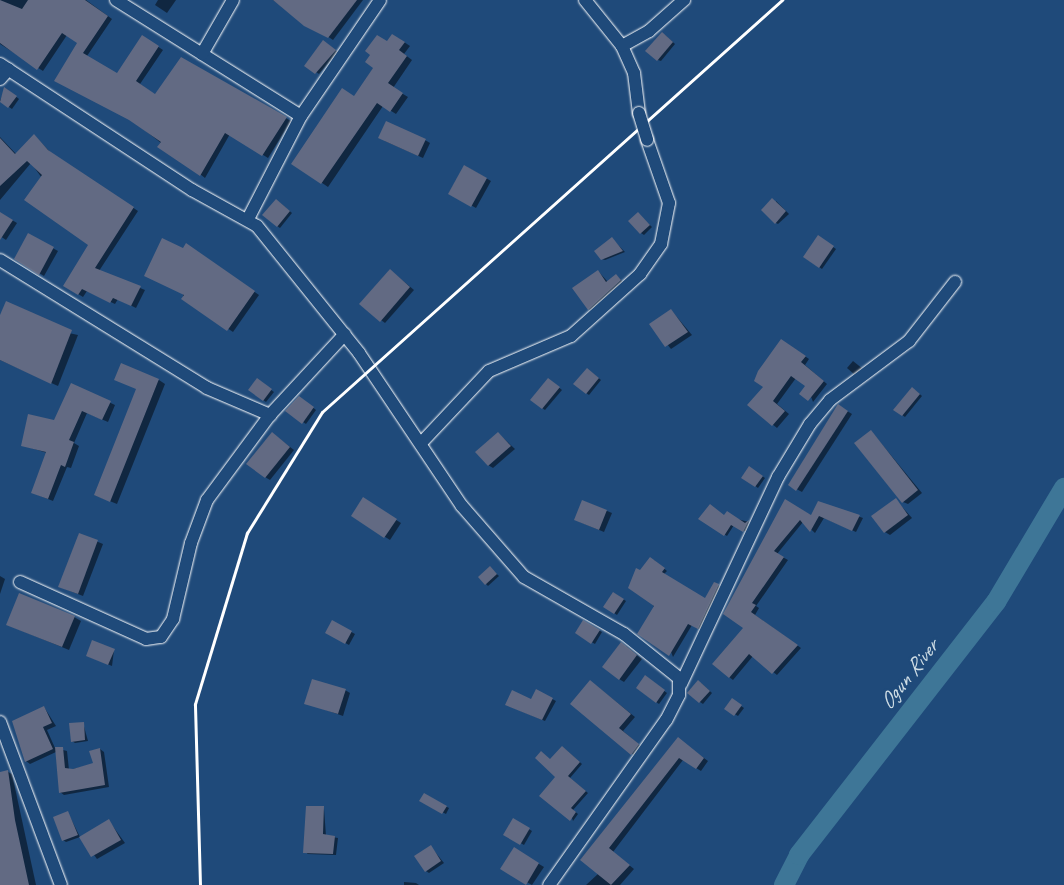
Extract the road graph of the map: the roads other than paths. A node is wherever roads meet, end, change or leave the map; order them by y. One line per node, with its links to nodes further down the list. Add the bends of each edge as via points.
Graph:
1 (116, 0): 7 (street)
2 (233, 0): 7 (street)
3 (380, 0): 10 (street)
4 (585, 0): 6 (street)
5 (684, 0): 6 (street, via 649,31)
6 (622, 46): 16 (street, bridge, via 634,73 639,113 669,203 662,244 640,274 571,336 489,371)
7 (202, 54): 10 (street)
8 (4, 66): 9 (street); 11 (street, via 192,190)
9 (0, 79)
10 (301, 116): 11 (street)
11 (248, 219): 14 (street)
12 (0, 260): 15 (street, via 207,388)
13 (955, 282): 18 (street, via 909,341 830,400 810,424 778,477)
14 (345, 334): 15 (street); 16 (street)
15 (270, 415): 17 (street, via 207,500 191,543 173,619 161,636 146,639)
16 (423, 441): 18 (street, via 462,506 524,577 624,634)
17 (20, 582)
18 (681, 684): 21 (street, via 666,720)
19 (0, 722): 20 (street)
20 (62, 885)
21 (550, 885)

